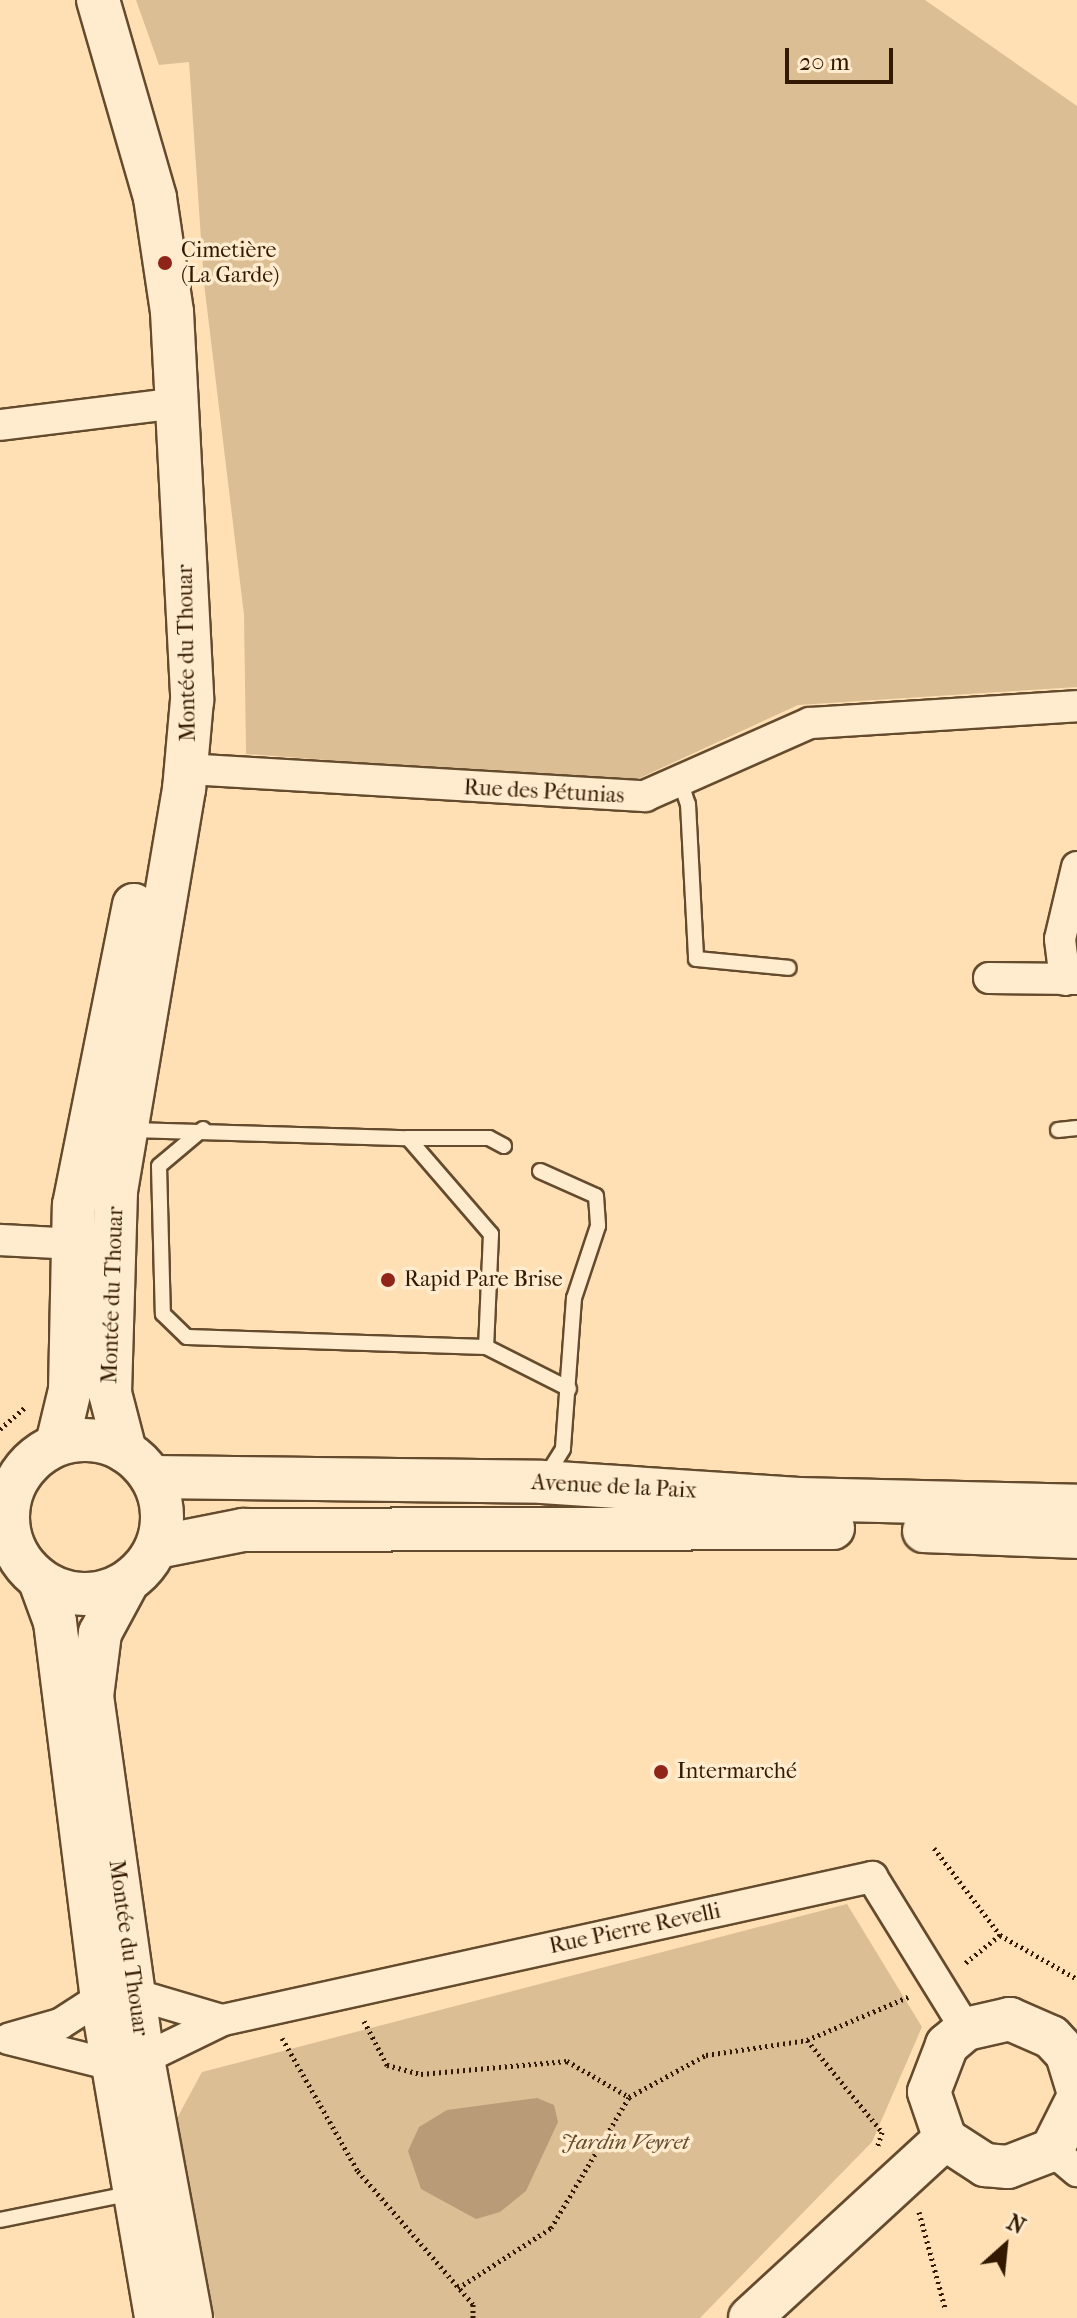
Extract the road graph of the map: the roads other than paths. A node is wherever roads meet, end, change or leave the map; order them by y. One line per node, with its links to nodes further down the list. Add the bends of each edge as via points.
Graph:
1 (74, 0): 3 (street, Montée du Thouar, via 131,204)
2 (98, 0): 3 (street, Montée du Thouar, via 155,198)
3 (167, 404): 4 (street); 6 (street, Montée du Thouar, via 192,700); 12 (street, Montée du Thouar, via 167,674 161,768)
4 (0, 425)
5 (1077, 706): 7 (street, Rue des Pétunias, via 810,723)
6 (187, 769): 7 (street, Rue des Pétunias, via 593,797 645,796); 12 (street, Montée du Thouar)
7 (679, 776): 9 (lane, via 688,804 696,959)
8 (1077, 867): 11 (street, via 1060,939)
9 (789, 968)
10 (989, 978): 11 (street)
11 (1071, 979)
12 (105, 1128): 14 (lane); 20 (street, Montée du Thouar); 21 (street, Montée du Thouar)
13 (1077, 1128): 15 (lane)
14 (203, 1129): 16 (lane); 22 (lane, via 159,1166 163,1314 187,1337)
15 (1058, 1130)
16 (408, 1138): 17 (lane, via 489,1138); 22 (lane, via 491,1234)
17 (504, 1146)
18 (540, 1171): 23 (lane, via 596,1196 598,1226 574,1298)
19 (0, 1240): 20 (street)
20 (70, 1243): 21 (street); 24 (street, Montée du Thouar, via 70,1390)
21 (114, 1247): 25 (street, Montée du Thouar, via 110,1393)
22 (486, 1347): 23 (lane)
23 (569, 1389): 27 (lane, via 563,1449)
24 (57, 1444): 25 (street, via 92,1440); 26 (street)
25 (138, 1464): 27 (street, Avenue de la Paix); 31 (street, via 163,1524)
26 (12, 1469): 29 (street)
27 (542, 1482): 28 (street, Avenue de la Paix)
28 (1077, 1506)
29 (4, 1531): 32 (street)
30 (1077, 1537): 31 (street, Avenue de la Paix, via 797,1527 243,1530)
31 (157, 1547): 33 (street)
32 (40, 1581): 33 (street, via 75,1594); 34 (street, Montée du Thouar, via 55,1622)
33 (127, 1583): 34 (street, Montée du Thouar, via 100,1633 92,1696)
34 (118, 1996): 35 (street, Rue Pierre Revelli); 37 (street, via 60,2024); 38 (street, Montée du Thouar)
35 (223, 2020): 36 (street, Rue Pierre Revelli, via 872,1877); 38 (street, Rue Pierre Revelli)
36 (966, 2029): 39 (street, via 999,2020 1032,2024); 41 (street, via 934,2067 929,2092)
37 (4, 2039): 38 (street)
38 (128, 2062): 43 (street, Montée du Thouar)
39 (1074, 2062)
40 (1077, 2100): 42 (street)
41 (945, 2139): 42 (street, via 985,2165); 47 (street)
42 (1064, 2161)
43 (148, 2190): 44 (lane); 45 (street, Montée du Thouar); 46 (street, Montée du Thouar)
44 (0, 2220)
45 (156, 2318)
46 (191, 2318)
47 (750, 2318)

